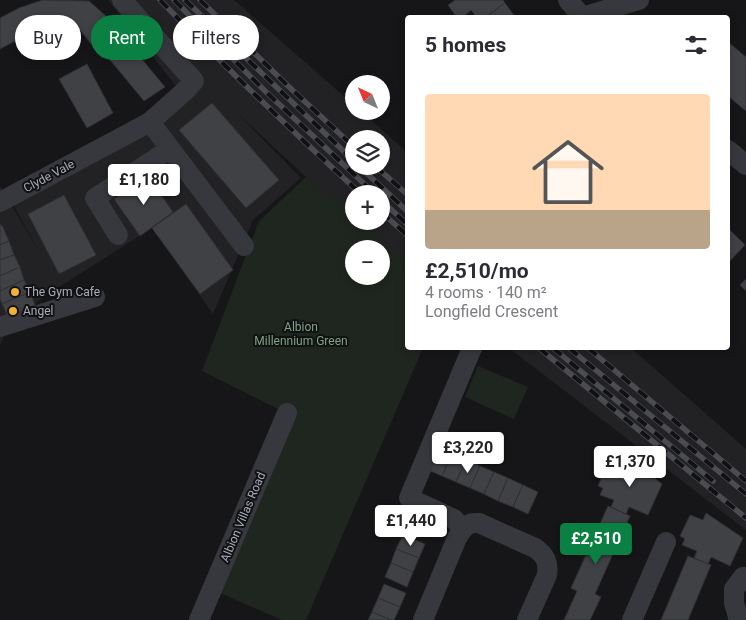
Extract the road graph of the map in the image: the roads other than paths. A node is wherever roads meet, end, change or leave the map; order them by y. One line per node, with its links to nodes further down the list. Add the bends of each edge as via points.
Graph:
1 (122, 0): 6 (street, Clyde Vale, via 194,81)
2 (568, 0): 4 (street)
3 (639, 0): 5 (street)
4 (580, 15)
5 (589, 15)
6 (150, 122): 7 (street); 10 (street, Clyde Vale)
7 (170, 149): 11 (street, via 96,198); 12 (street)
8 (730, 152): 9 (street)
9 (746, 165)
10 (0, 202)
11 (118, 235)
12 (244, 246)
13 (96, 297): 14 (street)
14 (0, 327)
15 (471, 350): 17 (street, via 409,498 454,519)
16 (287, 414): 20 (street, Albion Villas Road)
17 (462, 529): 21 (street); 22 (street, via 471,523 479,523 535,548 545,556 547,575)
18 (666, 542): 23 (street)
19 (746, 577): 24 (street, via 734,588)
20 (199, 620)
21 (423, 620)
22 (527, 620)
23 (632, 620)
24 (739, 620)

